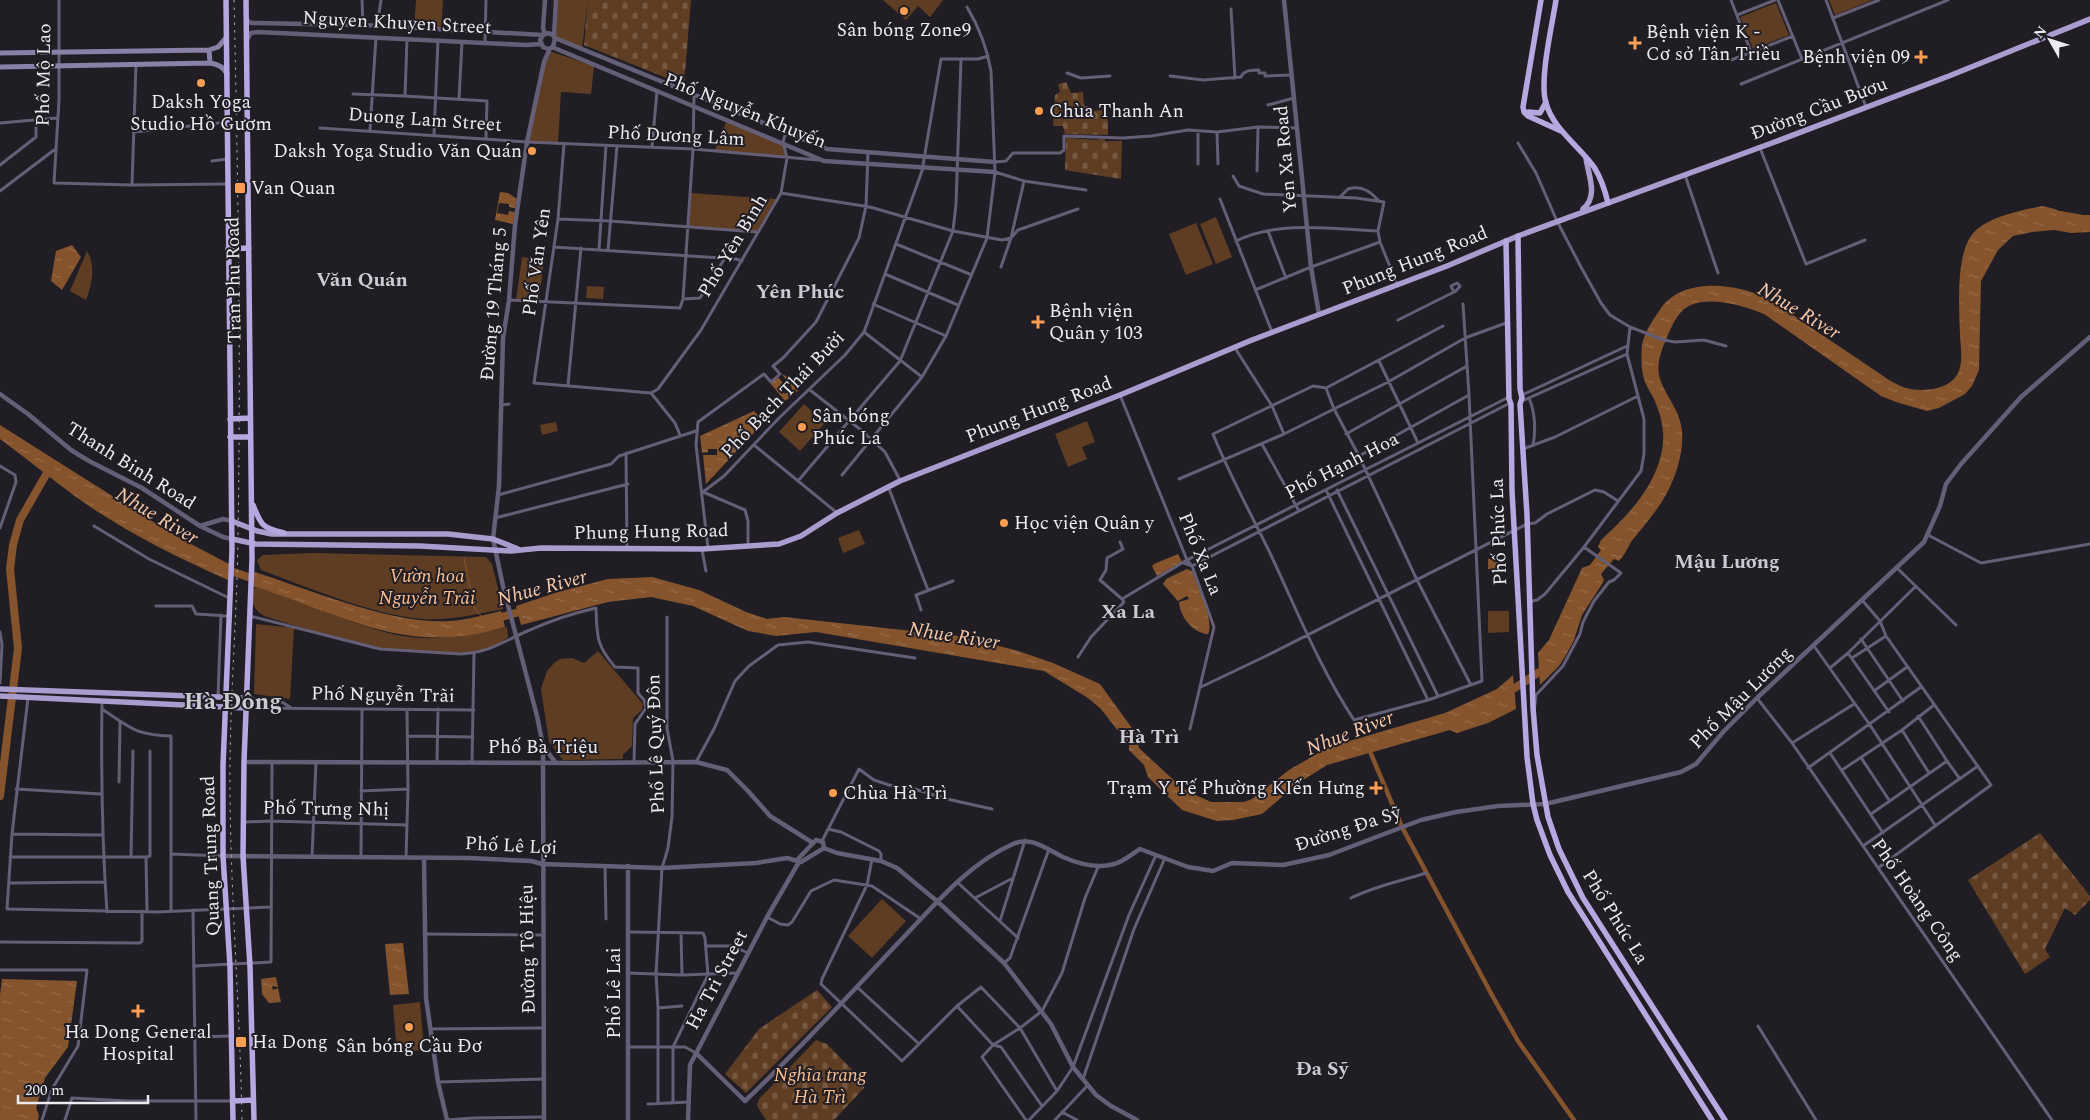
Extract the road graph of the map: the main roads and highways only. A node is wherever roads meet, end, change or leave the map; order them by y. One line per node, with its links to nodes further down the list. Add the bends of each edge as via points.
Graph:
1 (226, 0): 6 (highway, Tran Phu Road)
2 (246, 0): 21 (highway, Tran Phu Road)
3 (1541, 0): 13 (highway)
4 (1556, 0): 12 (highway, via 1545,75)
5 (2089, 19): 16 (main road, Đường Cầu Bươu, via 1760,148)
6 (226, 38): 7 (main road, via 221,45); 11 (highway, Tran Phu Road)
7 (209, 50): 8 (main road); 9 (main road)
8 (0, 53)
9 (210, 64): 10 (main road); 11 (main road, via 222,68)
10 (0, 67)
11 (227, 75): 22 (highway, Tran Phu Road)
12 (1546, 102): 13 (highway, via 1540,114); 14 (highway)
13 (1523, 109): 14 (highway, via 1528,116)
14 (1563, 132): 15 (highway)
15 (1586, 158): 16 (highway, via 1603,184); 17 (main road, via 1592,198)
16 (1608, 203): 17 (main road, Đường Cầu Bươu)
17 (1578, 213): 18 (main road, Đường Cầu Bươu)
18 (1557, 221): 19 (main road, Phung Hung Road)
19 (1518, 236): 20 (main road, Phung Hung Road); 23 (highway, Phố Phúc La)
20 (1506, 241): 24 (highway, Phố Phúc La); 39 (main road, Phung Hung Road, via 888,486 799,537 779,544 705,549)
21 (249, 248): 22 (highway); 25 (highway, Tran Phu Road)
22 (228, 249): 26 (highway, Tran Phu Road)
23 (1521, 399): 24 (highway, via 1516,406); 24 (highway, via 1513,393); 54 (highway, Phố Phúc La, via 1533,711 1545,804 1559,849 1574,882)
24 (1510, 400): 55 (highway, Phố Phúc La, via 1520,658 1532,804 1560,876)
25 (250, 418): 26 (highway); 28 (highway, Tran Phu Road)
26 (230, 419): 27 (highway, Tran Phu Road)
27 (230, 437): 28 (highway); 30 (highway, Tran Phu Road)
28 (250, 437): 29 (highway, Tran Phu Road)
29 (251, 502): 31 (highway, Tran Phu Road); 32 (highway, via 260,522)
30 (232, 521): 31 (main road, Phung Hung Road); 35 (highway, Tran Phu Road)
31 (252, 529): 32 (main road, Phung Hung Road); 36 (highway, Tran Phu Road)
32 (284, 533): 33 (main road, Phung Hung Road)
33 (401, 534): 34 (main road, Phung Hung Road); 37 (main road)
34 (448, 534): 38 (main road); 39 (main road, Phung Hung Road, via 493,539)
35 (232, 539): 36 (main road, Phung Hung Road); 40 (highway, Tran Phu Road)
36 (252, 543): 37 (main road, Phung Hung Road); 41 (highway, Tran Phu Road)
37 (400, 546): 38 (main road, Phung Hung Road)
38 (448, 547): 39 (main road, Phung Hung Road)
39 (520, 550)
40 (230, 595): 46 (highway, Quang Trung Road)
41 (250, 598): 49 (highway, Quang Trung Road)
42 (27, 691): 43 (main road); 44 (main road); 47 (main road, via 32,694)
43 (56, 692): 48 (main road); 50 (main road)
44 (1, 693): 47 (main road)
45 (218, 697): 46 (main road); 48 (main road); 51 (main road)
46 (226, 697): 49 (main road); 52 (highway, Quang Trung Road)
47 (27, 698): 50 (main road)
48 (135, 698): 50 (main road); 51 (main road)
49 (248, 698): 53 (highway, Quang Trung Road)
50 (55, 700)
51 (218, 705): 52 (main road)
52 (225, 706): 53 (main road); 56 (highway, Quang Trung Road, via 223,856 230,964)
53 (248, 708): 57 (highway, Quang Trung Road, via 243,856 250,963)
54 (1649, 1000): 55 (highway); 61 (highway, Phố Phúc La)
55 (1640, 1006): 60 (highway, Phố Phúc La)
56 (233, 1100): 57 (highway); 58 (highway, Quang Trung Road)
57 (253, 1100): 59 (highway)
58 (233, 1120)
59 (254, 1120)
60 (1712, 1120)
61 (1725, 1120)

